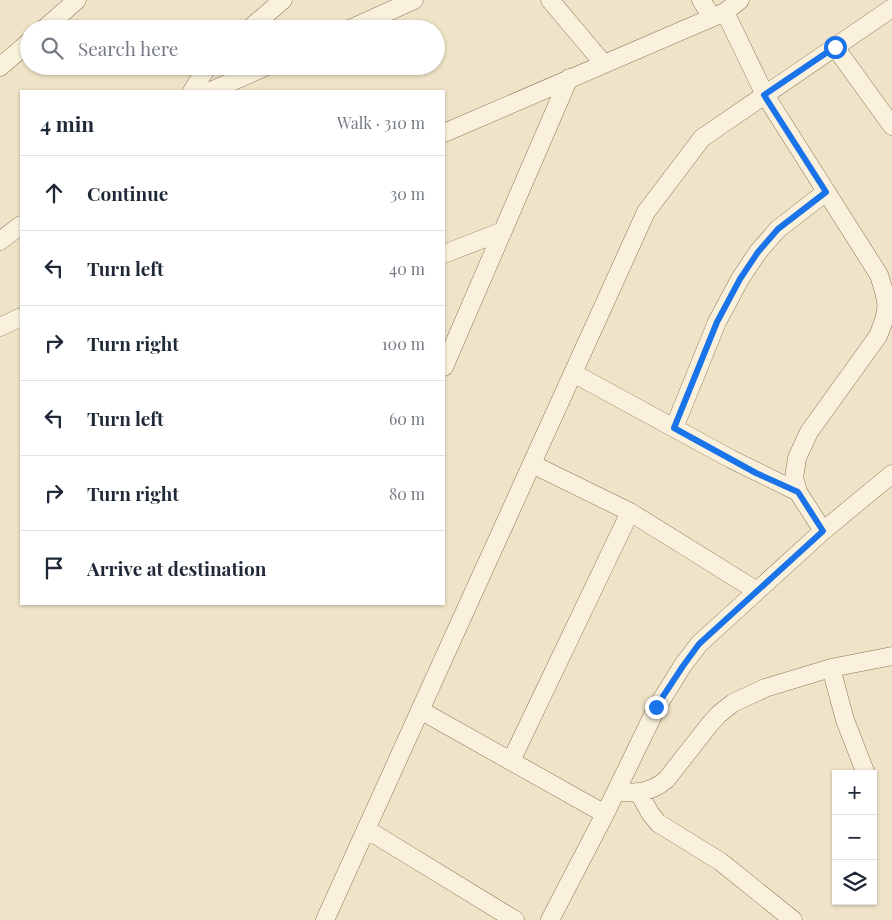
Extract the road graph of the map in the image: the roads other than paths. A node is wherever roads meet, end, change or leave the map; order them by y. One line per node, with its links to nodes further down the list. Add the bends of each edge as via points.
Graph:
1 (77, 0): 9 (street)
2 (414, 0): 11 (street)
3 (550, 0): 14 (street)
4 (701, 0): 8 (street)
5 (740, 0): 8 (street)
6 (271, 3): 10 (street)
7 (892, 8): 12 (street)
8 (719, 14): 14 (street); 21 (street)
9 (54, 20)
10 (257, 20)
11 (370, 20)
12 (835, 47): 21 (street); 22 (street)
13 (20, 50): 15 (street)
14 (603, 64): 18 (street)
15 (0, 67)
16 (202, 75): 19 (street)
17 (247, 75): 20 (street)
18 (569, 78): 23 (street); 26 (street)
19 (193, 90)
20 (213, 90)
21 (764, 95): 24 (street); 33 (street, via 702,138 646,212)
22 (892, 126)
23 (445, 132)
24 (826, 192): 29 (street, via 879,275); 34 (street, via 778,229 740,279 717,322)
25 (20, 226): 27 (street)
26 (503, 231): 28 (street); 32 (street)
27 (0, 241)
28 (445, 254)
29 (889, 316): 37 (street, via 809,432 797,458 794,478)
30 (20, 317): 31 (street)
31 (0, 327)
32 (445, 365)
33 (573, 373): 34 (street); 35 (street)
34 (674, 428): 37 (street)
35 (532, 464): 38 (street); 43 (street)
36 (892, 474): 39 (street)
37 (798, 492): 39 (street)
38 (630, 512): 40 (street); 44 (street)
39 (823, 531): 40 (street)
40 (757, 591): 46 (street, via 699,644 683,666 656,707)
41 (892, 656): 42 (street)
42 (831, 668): 45 (street, via 845,720); 47 (street, via 765,688 733,703 710,724 666,780)
43 (420, 710): 44 (street); 49 (street)
44 (511, 761): 48 (street)
45 (864, 770)
46 (616, 792): 47 (street); 48 (street)
47 (639, 793): 53 (street, via 658,823 721,862)
48 (605, 814): 52 (street)
49 (366, 829): 50 (street); 51 (street)
50 (325, 920)
51 (515, 920)
52 (550, 920)
53 (793, 920)

